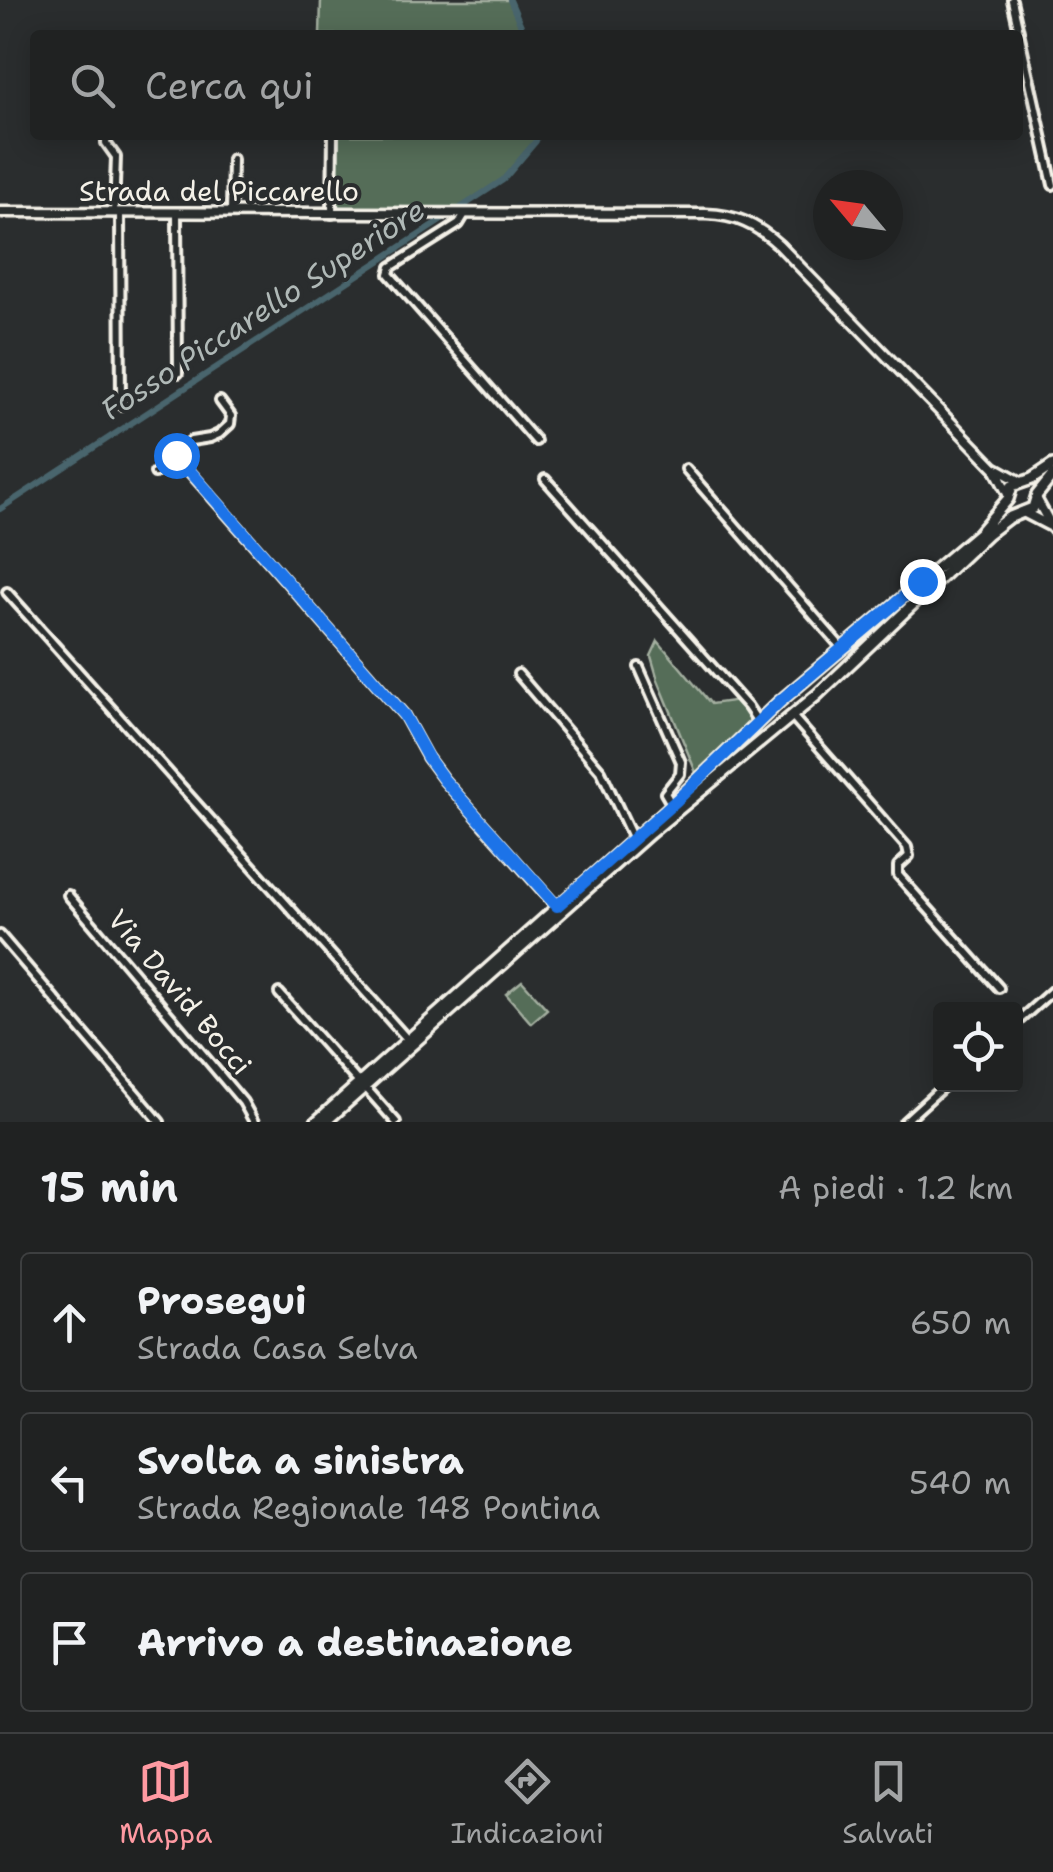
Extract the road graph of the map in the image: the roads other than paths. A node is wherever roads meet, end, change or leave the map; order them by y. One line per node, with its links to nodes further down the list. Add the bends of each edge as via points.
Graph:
1 (1012, 0): 2 (street)
2 (1019, 30)
3 (1023, 49): 7 (street)
4 (106, 140): 9 (street, via 115,155)
5 (333, 140): 12 (street)
6 (232, 160): 11 (street)
7 (1053, 184)
8 (0, 212): 9 (street, Strada del Piccarello)
9 (117, 213): 10 (street, Strada del Piccarello); 16 (street)
10 (177, 213): 11 (street, Strada del Piccarello); 14 (street)
11 (230, 213): 12 (street, Strada del Piccarello)
12 (332, 214): 13 (street, Strada del Piccarello)
13 (464, 214): 17 (street, via 389,274); 20 (street, Strada del Piccarello, via 706,214 746,220 779,245)
14 (178, 374)
15 (220, 402): 18 (street, via 230,424)
16 (121, 405)
17 (536, 441)
18 (176, 455): 22 (street); 39 (street, via 404,715 444,780)
19 (1053, 465): 25 (main road)
20 (994, 467): 25 (street, Strada del Piccarello); 26 (street, Strada del Piccarello)
21 (686, 469): 31 (street)
22 (155, 472)
23 (1053, 475): 27 (main road)
24 (545, 479): 35 (street)
25 (1023, 483): 26 (main road, via 1012,486); 27 (main road, via 1034,487)
26 (1008, 497): 28 (main road); 31 (main road, via 990,522)
27 (1037, 498): 28 (main road); 29 (street)
28 (1021, 512): 29 (street); 34 (main road, via 951,566)
29 (1051, 528)
30 (7, 592): 45 (street)
31 (842, 648): 35 (main road)
32 (640, 667): 36 (street, via 681,762 666,793)
33 (518, 674): 37 (street, via 601,771)
34 (792, 716): 41 (street, via 907,847 898,875); 46 (main road)
35 (758, 722): 36 (main road)
36 (672, 804): 37 (main road)
37 (633, 839): 39 (main road)
38 (68, 894): 49 (street, Via David Bocci)
39 (557, 906): 45 (main road)
40 (0, 935): 48 (street)
41 (1000, 988)
42 (1053, 990): 44 (street)
43 (279, 993): 46 (street)
44 (1023, 1018)
45 (408, 1040): 46 (main road)
46 (362, 1085): 50 (main road); 51 (main road); 52 (street)
47 (937, 1092): 53 (street)
48 (160, 1122)
49 (254, 1122)
50 (316, 1122)
51 (325, 1122)
52 (396, 1122)
53 (904, 1122)

